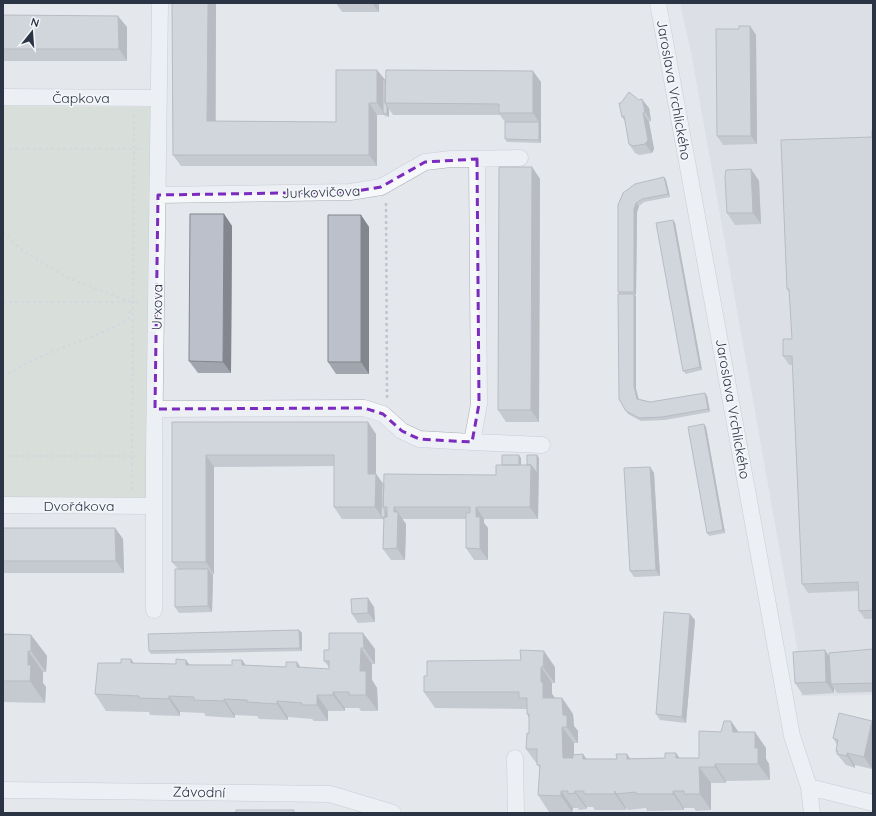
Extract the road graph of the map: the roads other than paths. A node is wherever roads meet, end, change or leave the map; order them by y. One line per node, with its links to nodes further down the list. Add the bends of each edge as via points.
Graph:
1 (160, 3): 4 (street, Urxova)
2 (658, 3): 15 (street, Jaroslava Vrchlického, via 792,736)
3 (3, 97): 4 (street, Čapkova)
4 (159, 98): 7 (street, Urxova)
5 (520, 158): 6 (street, Jurkovičova)
6 (477, 159): 7 (street, Jurkovičova, via 425,162 375,189 350,192); 9 (street, via 478,404)
7 (158, 195): 8 (street, Urxova)
8 (155, 410): 9 (street, via 364,408 383,414 402,431 419,439); 12 (street, Urxova)
9 (472, 442): 10 (street)
10 (542, 444)
11 (3, 505): 12 (street, Dvořákova)
12 (154, 506): 13 (street, Urxova)
13 (154, 610)
14 (515, 758): 19 (street)
15 (809, 787): 17 (street); 20 (street, Jaroslava Vrchlického)
16 (3, 790): 18 (street, Závodní, via 330,794)
17 (873, 803)
18 (392, 813)
19 (516, 813)
20 (812, 813)

